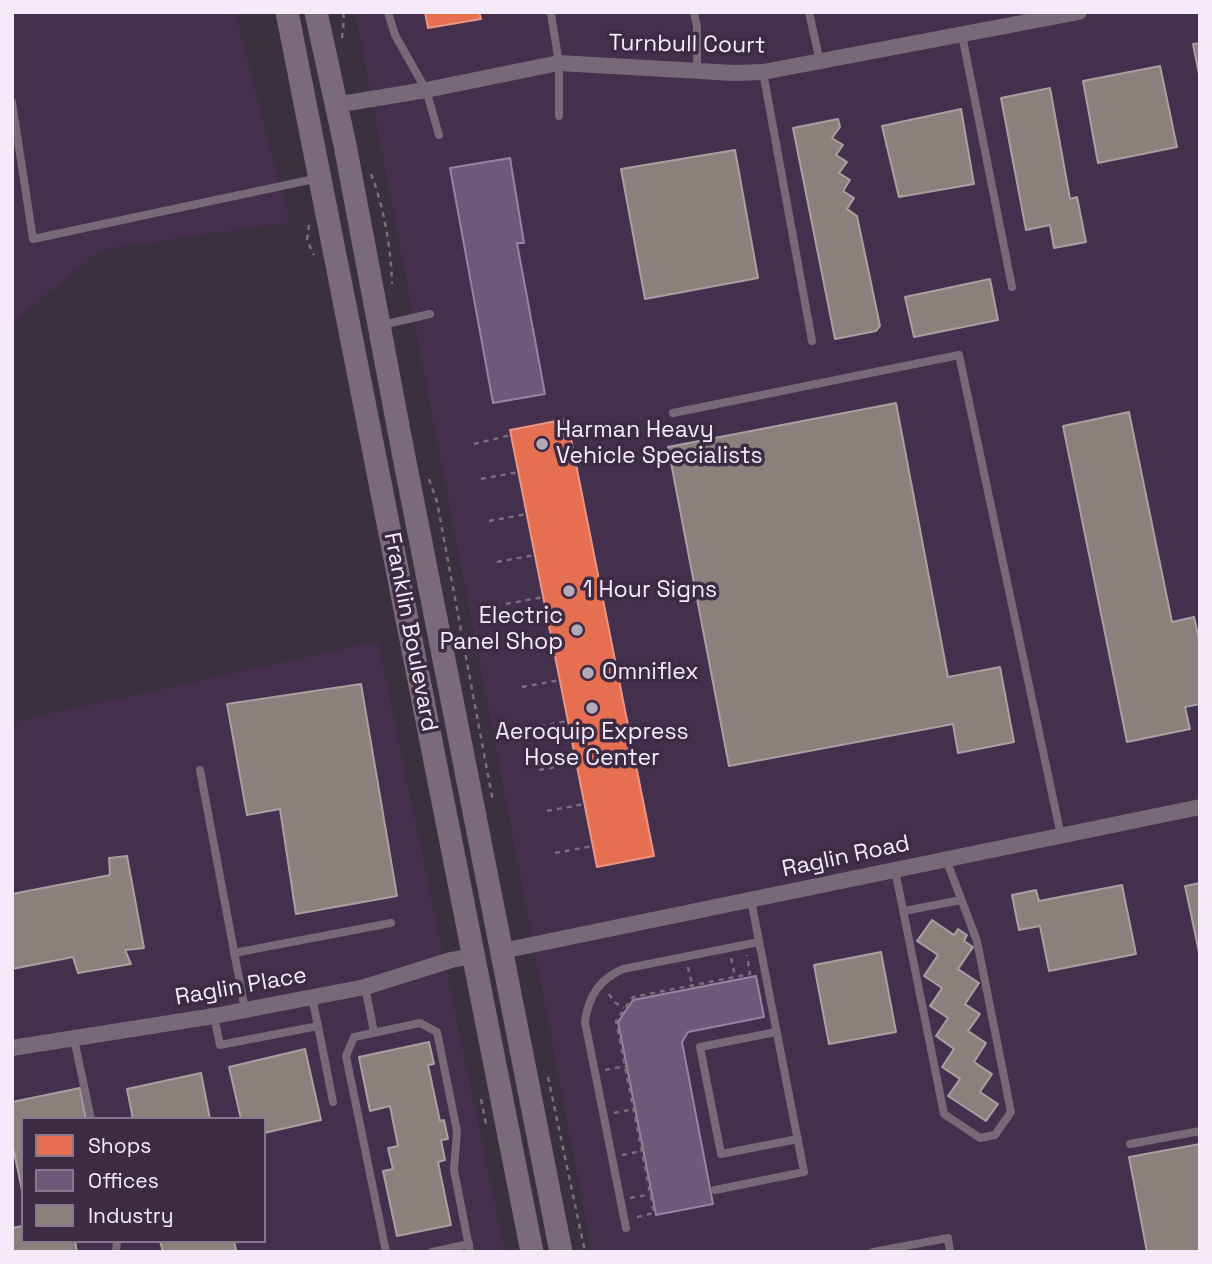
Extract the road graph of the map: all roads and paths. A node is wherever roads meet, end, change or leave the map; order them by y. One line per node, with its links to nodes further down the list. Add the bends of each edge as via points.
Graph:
1 (287, 12): 19 (main road, Franklin Boulevard)
2 (316, 12): 15 (main road, Franklin Boulevard)
3 (388, 12): 13 (lane, via 395,35)
4 (694, 12): 11 (lane)
5 (809, 12): 9 (lane)
6 (1079, 12): 8 (street, Turnbull Court)
7 (551, 14): 10 (lane)
8 (962, 34): 9 (street, Turnbull Court); 21 (lane)
9 (820, 62): 12 (street, Turnbull Court)
10 (559, 63): 11 (street, Turnbull Court); 13 (street, Turnbull Court); 16 (lane)
11 (697, 71): 12 (street, Turnbull Court)
12 (763, 72): 24 (lane)
13 (426, 90): 15 (street, Turnbull Court); 17 (lane)
14 (12, 102): 19 (lane, via 33,239)
15 (335, 104): 23 (main road, Franklin Boulevard)
16 (559, 116)
17 (439, 135)
18 (368, 166): 20 (path, via 377,189)
19 (320, 177): 63 (main road, Franklin Boulevard)
20 (392, 285)
21 (1012, 287)
22 (430, 314): 23 (lane)
23 (379, 326): 60 (main road, Franklin Boulevard)
24 (812, 341)
25 (673, 413): 50 (lane, via 959,355)
26 (511, 435): 27 (path)
27 (474, 444)
28 (426, 471): 49 (path, via 437,502)
29 (519, 472): 30 (path)
30 (481, 479)
31 (527, 514): 32 (path)
32 (489, 521)
33 (535, 555): 34 (path)
34 (497, 562)
35 (544, 597): 36 (path)
36 (506, 604)
37 (552, 638): 38 (path)
38 (514, 646)
39 (560, 680): 40 (path)
40 (522, 687)
41 (568, 721): 42 (path)
42 (530, 728)
43 (577, 762): 44 (path)
44 (539, 769)
45 (200, 770): 62 (lane)
46 (585, 804): 48 (path)
47 (1200, 807): 50 (street, Raglin Road)
48 (547, 811)
49 (495, 812)
50 (1061, 836): 53 (street, Raglin Road)
51 (593, 846): 52 (path)
52 (555, 853)
53 (946, 859): 54 (street, Raglin Road); 56 (lane)
54 (895, 870): 55 (street, Raglin Road); 57 (lane)
55 (751, 900): 59 (lane); 60 (street, Raglin Road)
56 (961, 900): 57 (lane); 57 (lane, via 977,941 1011,1112 995,1135 980,1138 944,1114)
57 (904, 911)
58 (391, 923): 62 (lane)
59 (759, 942): 76 (lane); 95 (lane, via 623,969 600,983 590,1000 585,1022)
60 (502, 951): 100 (main road, Franklin Boulevard)
61 (746, 952): 66 (path, via 750,974)
62 (234, 953): 72 (lane)
63 (474, 956): 68 (street, Raglin Place); 99 (main road, Franklin Boulevard)
64 (733, 968): 66 (path)
65 (690, 976): 67 (path)
66 (735, 977): 67 (path)
67 (692, 985): 71 (path, via 633,997)
68 (365, 987): 70 (street, Raglin Place); 75 (lane)
69 (606, 990): 71 (path)
70 (312, 998): 72 (street, Raglin Place); 74 (lane)
71 (625, 1009): 79 (path, via 617,1021)
72 (245, 1010): 73 (street, Raglin Place)
73 (214, 1016): 74 (lane, via 220,1045); 77 (street, Raglin Place)
74 (318, 1026): 82 (lane)
75 (374, 1032): 96 (lane, via 420,1023 437,1032 457,1131 454,1170); 97 (lane, via 354,1037 346,1056)
76 (776, 1032): 87 (lane); 87 (lane, via 700,1047 714,1120 721,1154)
77 (74, 1039): 78 (street, Raglin Place); 85 (lane)
78 (12, 1048)
79 (626, 1066): 81 (path); 83 (path)
80 (545, 1067): 101 (path)
81 (604, 1070)
82 (333, 1102)
83 (634, 1109): 84 (path); 89 (path)
84 (612, 1113)
85 (91, 1117)
86 (1200, 1131): 88 (lane)
87 (797, 1139): 91 (lane, via 804,1172)
88 (1130, 1144)
89 (642, 1151): 90 (path); 92 (path)
90 (632, 1153)
91 (715, 1190)
92 (650, 1194): 93 (path); 94 (path, via 654,1213)
93 (629, 1198)
94 (632, 1218)
95 (626, 1228)
96 (469, 1248): 98 (lane)
97 (386, 1252)
98 (432, 1252)
99 (532, 1252)
100 (561, 1252)
101 (585, 1252)
102 (873, 1252): 103 (lane, via 948,1238)
103 (950, 1252)

